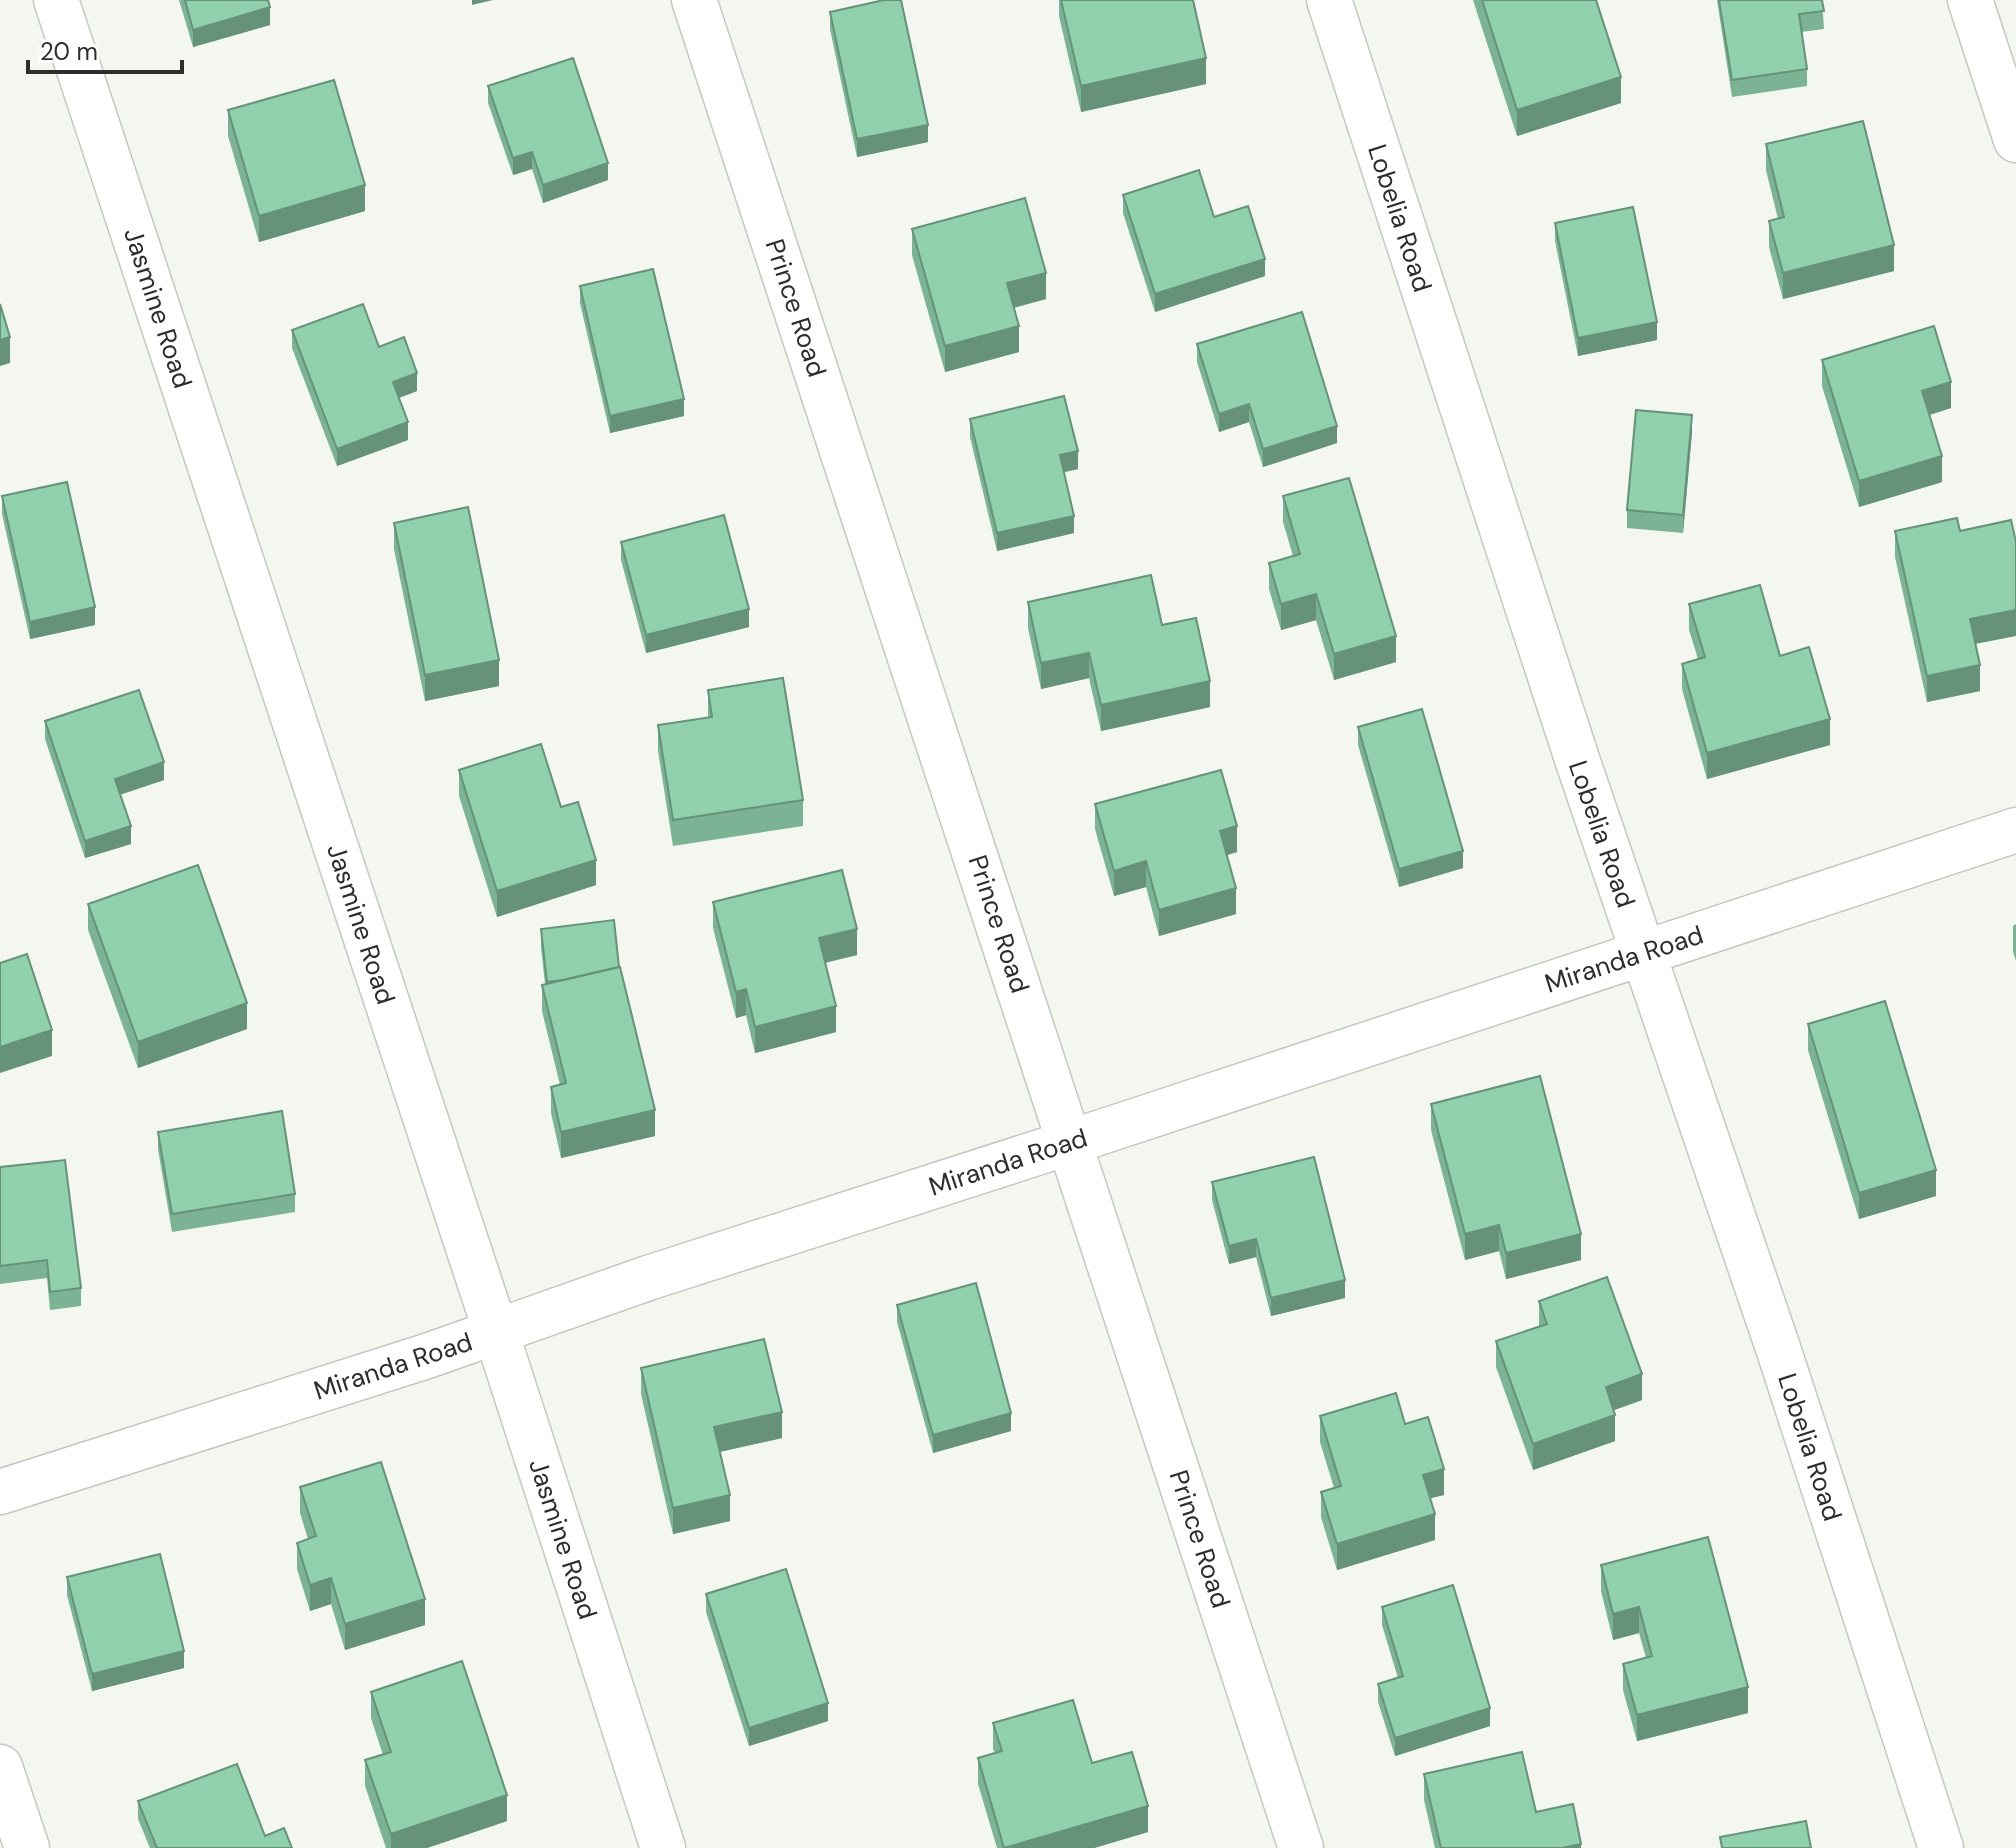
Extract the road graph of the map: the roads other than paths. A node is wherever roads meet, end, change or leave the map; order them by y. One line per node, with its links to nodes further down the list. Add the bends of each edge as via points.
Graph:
1 (56, 0): 9 (street, Jasmine Road)
2 (694, 0): 8 (street, Prince Road)
3 (1329, 0): 7 (street, Lobelia Road)
4 (1970, 0): 5 (street)
5 (2016, 140)
6 (2016, 830): 7 (street, Miranda Road)
7 (1643, 952): 8 (street, Miranda Road); 15 (street, Lobelia Road)
8 (1071, 1142): 9 (street, Miranda Road); 14 (street, Prince Road)
9 (496, 1332): 10 (street, Miranda Road); 13 (street, Jasmine Road)
10 (0, 1492)
11 (0, 1767): 12 (street)
12 (27, 1848)
13 (663, 1848)
14 (1301, 1848)
15 (1941, 1848)

